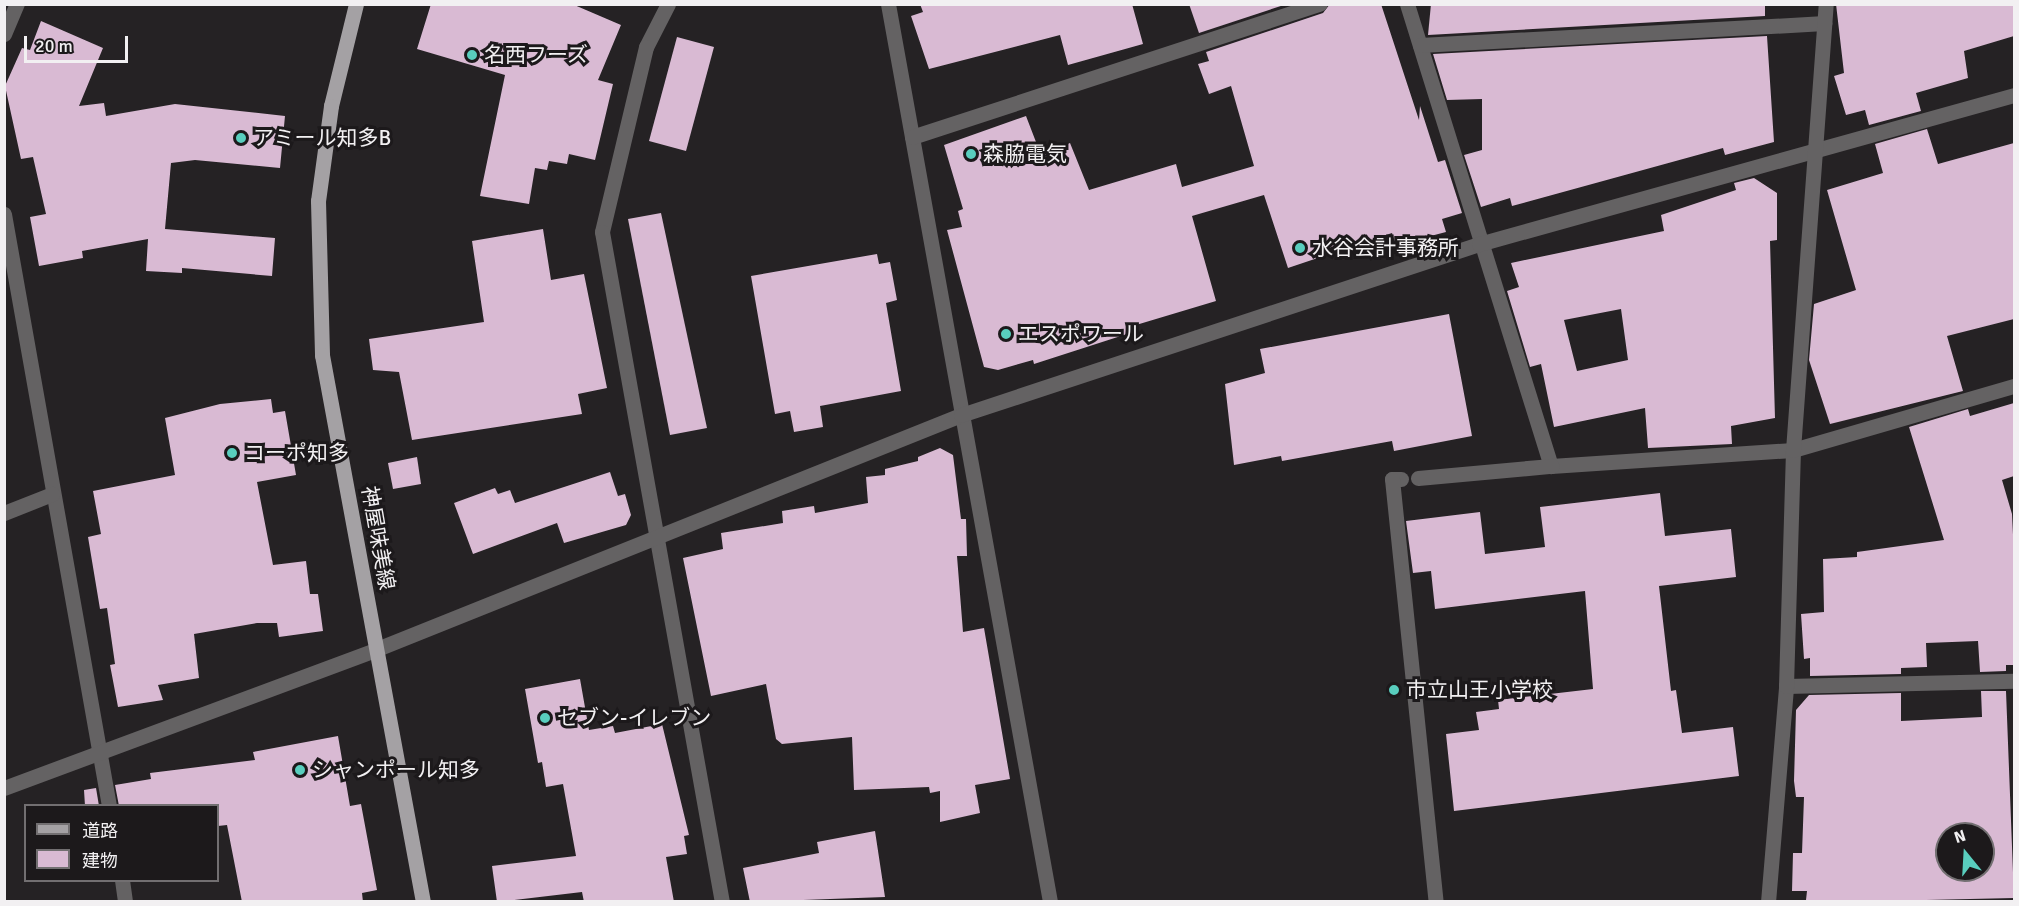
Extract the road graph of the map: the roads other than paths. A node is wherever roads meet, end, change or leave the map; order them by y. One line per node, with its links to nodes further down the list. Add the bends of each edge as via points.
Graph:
1 (17, 4): 9 (street)
2 (356, 4): 25 (main road, 神屋味美線, via 331,106 318,201 317,280 322,355)
3 (668, 4): 24 (street, via 646,47 602,232)
4 (888, 4): 12 (street)
5 (1320, 4): 12 (street)
6 (1407, 4): 10 (street)
7 (1826, 4): 8 (street)
8 (1824, 23): 10 (street); 13 (street)
9 (4, 33)
10 (1420, 45): 15 (street)
11 (2014, 95): 13 (street)
12 (912, 136): 17 (street)
13 (1815, 153): 15 (street); 18 (street)
14 (4, 214): 22 (street)
15 (1479, 244): 17 (street); 19 (street)
16 (2014, 386): 18 (street)
17 (961, 415): 24 (street); 35 (street)
18 (1793, 450): 19 (street); 27 (street)
19 (1551, 466): 20 (street)
20 (1418, 477)
21 (1401, 479): 36 (street, via 1392,479)
22 (52, 494): 23 (street); 28 (street)
23 (4, 513)
24 (656, 536): 25 (street); 34 (street)
25 (377, 650): 28 (street); 33 (main road, 神屋味美線)
26 (2014, 681): 27 (street)
27 (1786, 686): 37 (street)
28 (100, 752): 29 (street); 30 (street)
29 (4, 788)
30 (109, 804)
31 (122, 882): 32 (street)
32 (125, 902)
33 (423, 902)
34 (722, 902)
35 (1050, 902)
36 (1436, 902)
37 (1768, 902)

